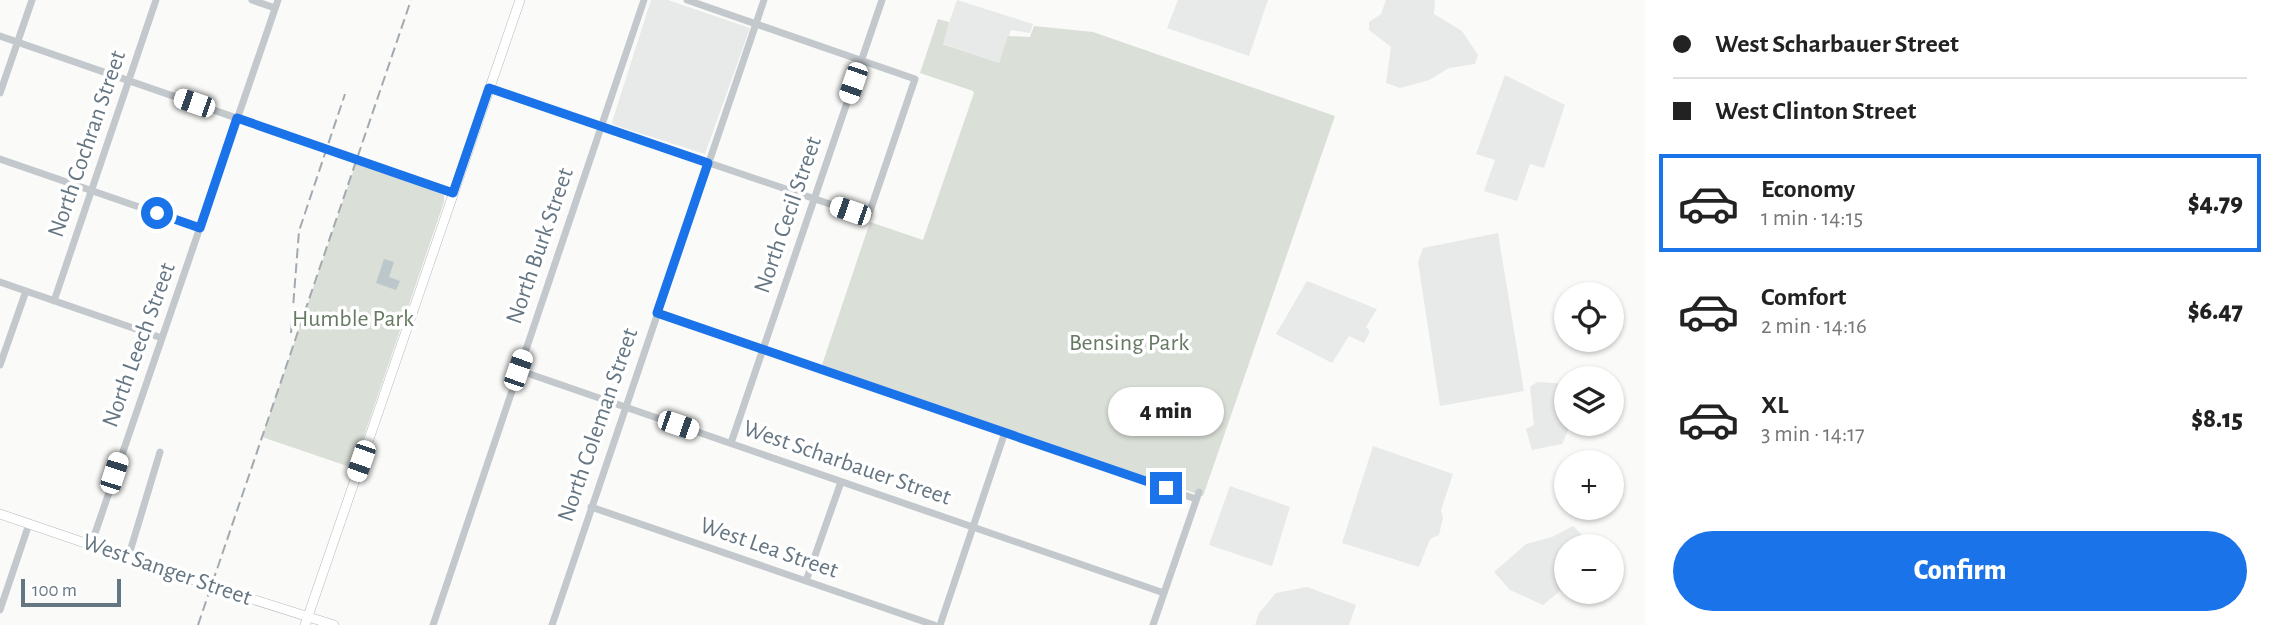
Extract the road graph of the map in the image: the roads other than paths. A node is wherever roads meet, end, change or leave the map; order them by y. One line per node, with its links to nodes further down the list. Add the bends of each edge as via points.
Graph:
1 (32, 0): 12 (street)
2 (156, 0): 14 (street, North Cochran Street)
3 (253, 0): 9 (street)
4 (520, 0): 15 (main road)
5 (644, 0): 18 (street, North Burk Street)
6 (687, 0): 10 (street)
7 (764, 0): 10 (street, North Coleman Street)
8 (882, 0): 13 (street, North Cecil Street)
9 (276, 4): 17 (street, North Leech Street)
10 (756, 24): 13 (street); 20 (street, North Coleman Street)
11 (0, 36): 12 (street)
12 (18, 42): 14 (street); 16 (street)
13 (861, 60): 23 (street, North Cecil Street); 23 (street, via 915,79 868,217)
14 (129, 80): 17 (street); 21 (street, North Cochran Street)
15 (489, 88): 18 (street); 22 (main road)
16 (0, 93)
17 (237, 118): 22 (street); 24 (street, North Leech Street)
18 (601, 126): 20 (street); 32 (street, North Burk Street)
19 (0, 159): 21 (street)
20 (708, 163): 23 (street); 28 (street, North Coleman Street)
21 (92, 191): 24 (street); 27 (street, North Cochran Street)
22 (453, 193): 47 (main road)
23 (814, 198): 30 (street, North Cecil Street)
24 (200, 228): 29 (street, North Leech Street)
25 (0, 282): 26 (street)
26 (26, 291): 27 (street); 31 (street)
27 (54, 301): 29 (street)
28 (657, 313): 30 (street); 33 (street, North Coleman Street)
29 (162, 338): 42 (street, North Leech Street)
30 (763, 349): 34 (street); 35 (street, North Cecil Street)
31 (0, 365)
32 (518, 370): 33 (street, West Scharbauer Street); 49 (street, North Burk Street)
33 (625, 407): 35 (street, West Scharbauer Street); 38 (street, North Coleman Street)
34 (1005, 432): 41 (street); 45 (street, via 1198,496)
35 (731, 443): 37 (street, West Scharbauer Street)
36 (160, 453): 43 (street)
37 (841, 482): 41 (street, West Scharbauer Street); 44 (street)
38 (591, 506): 44 (street, West Lea Street); 50 (street, North Coleman Street)
39 (0, 514): 40 (main road, West Sanger Street)
40 (30, 524): 42 (main road, West Sanger Street); 46 (street)
41 (973, 527): 45 (street, West Scharbauer Street); 52 (street)
42 (91, 545): 43 (main road, West Sanger Street)
43 (128, 558): 47 (main road, West Sanger Street)
44 (806, 581): 51 (street, West Lea Street)
45 (1164, 593): 53 (street)
46 (0, 610)
47 (307, 621): 48 (main road, West Sanger Street)
48 (334, 625)
49 (433, 625)
50 (551, 625)
51 (934, 625)
52 (940, 625)
53 (1153, 625)

